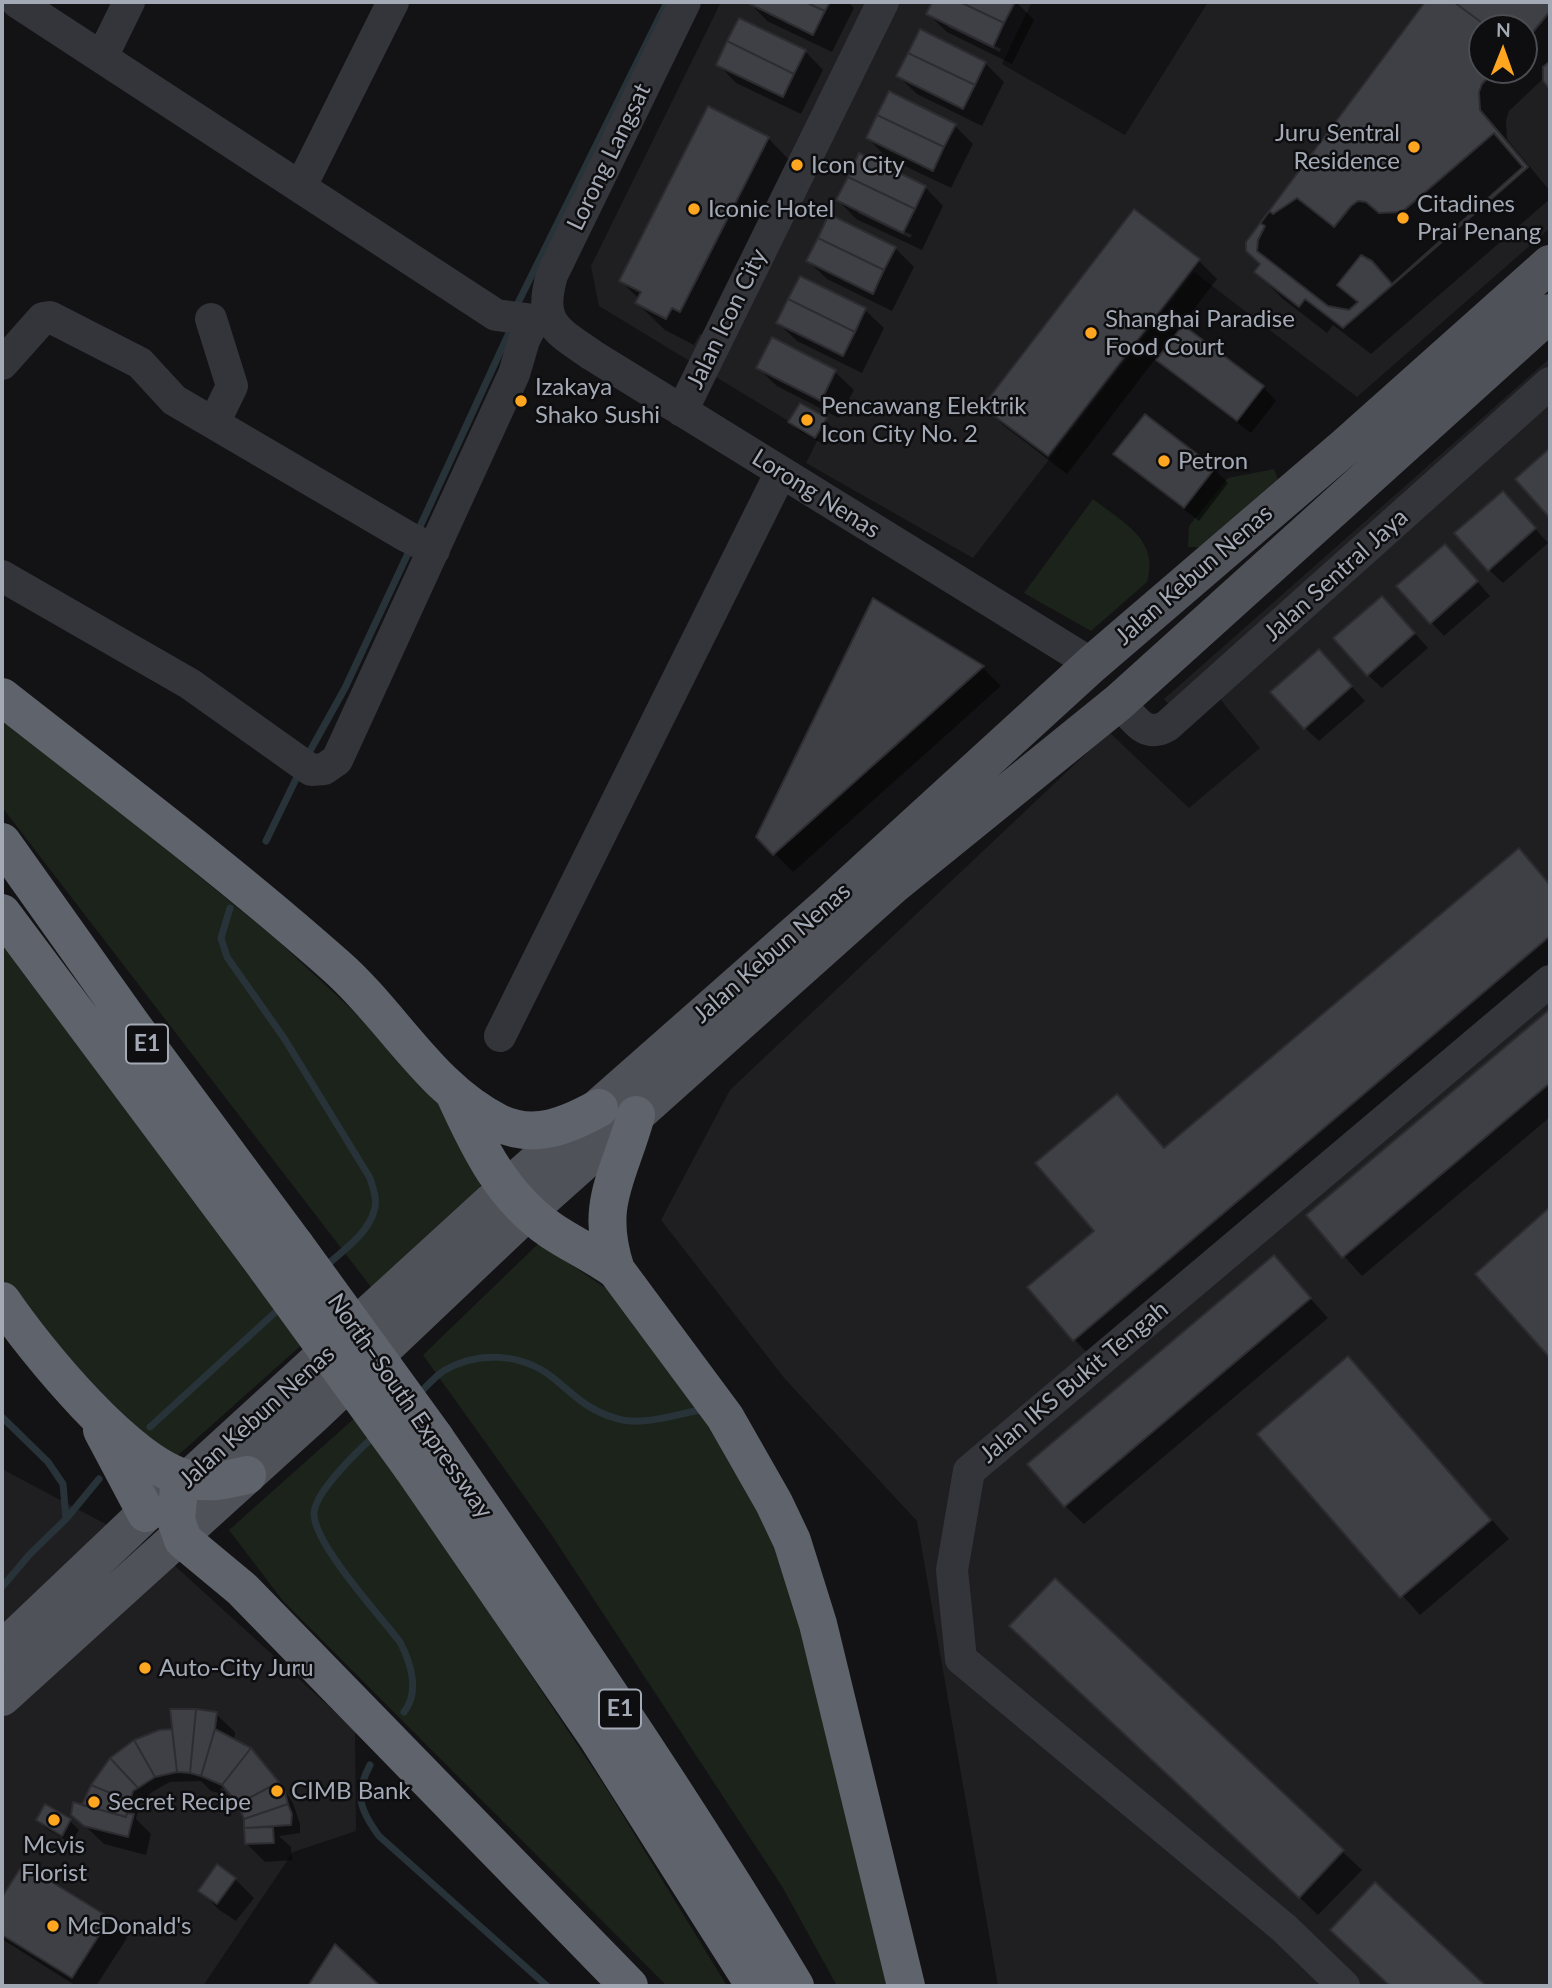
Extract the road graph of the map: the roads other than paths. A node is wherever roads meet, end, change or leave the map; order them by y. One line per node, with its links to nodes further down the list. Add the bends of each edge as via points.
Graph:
1 (17, 2): 6 (street, Lorong Nenas)
2 (129, 2): 6 (street)
3 (393, 2): 7 (street)
4 (685, 2): 10 (street, Lorong Langsat, via 552,275 546,296)
5 (883, 2): 14 (street, Jalan Icon City)
6 (102, 57): 7 (street, Lorong Nenas)
7 (301, 186): 10 (street, Lorong Nenas)
8 (1550, 264): 19 (main road, Jalan Kebun Nenas)
9 (1550, 313): 21 (main road, Jalan Kebun Nenas)
10 (524, 317): 14 (street, Lorong Nenas, via 561,333); 17 (street, Lorong Langsat, via 524,340 514,374)
11 (211, 320): 15 (street, via 232,386)
12 (2, 364): 15 (street, via 43,318 50,317 140,363 174,400)
13 (1550, 383): 21 (street, Jalan Sentral Jaya, via 1167,726 1157,732 1144,729)
14 (682, 411): 16 (street, Lorong Nenas)
15 (214, 423): 17 (street)
16 (781, 472): 19 (street, Lorong Nenas); 25 (street)
17 (421, 543): 18 (street, Lorong Langsat, via 337,760 324,769 311,770 190,684)
18 (2, 576)
19 (1091, 664): 27 (main road, Jalan Kebun Nenas, via 836,898)
20 (2, 697): 26 (highway, via 338,967)
21 (1119, 702): 27 (main road, Jalan Kebun Nenas)
22 (2, 842): 29 (highway, North–South Expressway / E1, via 132,1025)
23 (2, 913): 29 (highway, North–South Expressway / E1)
24 (1550, 981): 44 (street, Jalan IKS Bukit Tengah, via 969,1471 952,1570 961,1659 1284,1928)
25 (500, 1036)
26 (454, 1093): 27 (highway, via 500,1123 534,1131); 28 (highway, via 488,1164)
27 (618, 1112): 28 (main road, Jalan Kebun Nenas); 30 (highway, via 629,1141 608,1206 606,1225)
28 (516, 1200): 30 (highway, via 552,1231); 34 (main road, Jalan Kebun Nenas); 35 (main road, Jalan Kebun Nenas)
29 (281, 1256): 33 (highway, North–South Expressway / E1, bridge)
30 (615, 1270): 43 (highway, via 725,1417 792,1541 818,1624)
31 (2, 1301): 32 (highway, via 27,1337)
32 (89, 1407): 35 (highway); 36 (highway)
33 (423, 1452): 41 (highway, North–South Expressway / E1); 42 (highway, North–South Expressway / E1, via 657,1764)
34 (247, 1475): 35 (highway); 37 (main road, Jalan Kebun Nenas)
35 (183, 1484): 36 (main road, Jalan Kebun Nenas); 37 (highway)
36 (146, 1513): 38 (main road, Jalan Kebun Nenas)
37 (171, 1545): 39 (main road, Jalan Kebun Nenas); 40 (highway, via 242,1589)
38 (2, 1650)
39 (2, 1697)
40 (629, 1986)
41 (755, 1986)
42 (795, 1986)
43 (906, 1986)
44 (1344, 1986)

